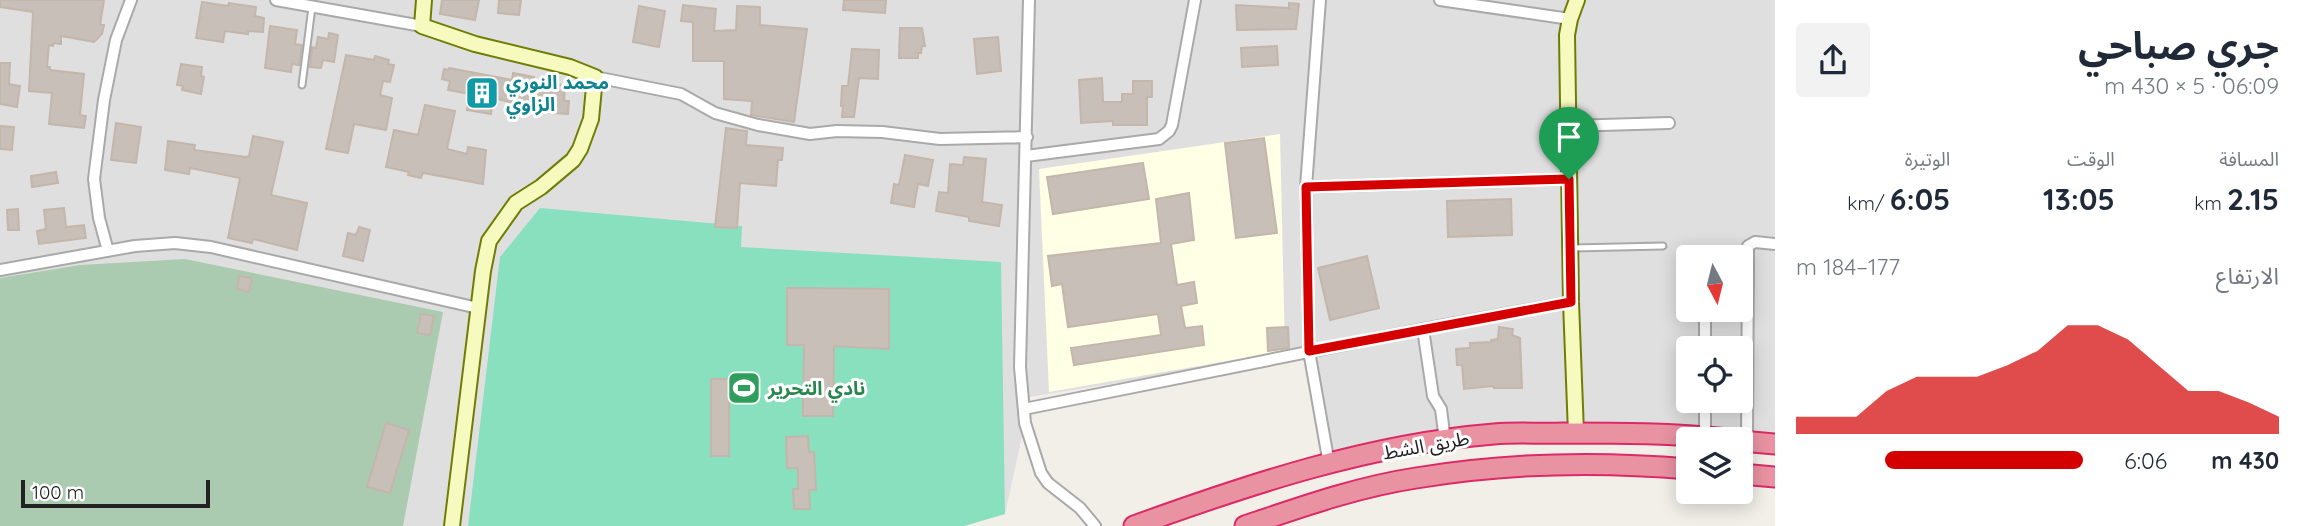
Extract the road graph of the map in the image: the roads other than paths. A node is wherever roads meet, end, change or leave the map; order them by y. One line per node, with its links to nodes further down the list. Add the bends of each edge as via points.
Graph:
1 (131, 0): 23 (street, via 116,40 94,178)
2 (276, 0): 9 (street)
3 (424, 0): 11 (street)
4 (1030, 0): 16 (street)
5 (1195, 0): 17 (street, via 1172,125 1165,135)
6 (1320, 0): 19 (street)
7 (1440, 0): 10 (street)
8 (1577, 0): 10 (street)
9 (312, 7): 11 (street); 13 (lane)
10 (1570, 19): 15 (street)
11 (422, 26): 12 (street)
12 (595, 77): 16 (street, via 681,94 715,113 810,134); 26 (street, via 590,119 573,160 516,203 489,241)
13 (302, 85)
14 (1669, 123): 15 (street)
15 (1569, 126): 18 (street)
16 (1027, 137): 17 (street)
17 (1026, 156): 29 (street, via 1020,367)
18 (1569, 179): 19 (street); 22 (street)
19 (1306, 187): 28 (street)
20 (1775, 244): 30 (street, via 1748,246)
21 (1663, 246): 22 (lane)
22 (1570, 248): 25 (street)
23 (108, 251): 24 (street); 26 (street, via 175,243 211,247)
24 (0, 270)
25 (1571, 302): 27 (street); 31 (street)
26 (478, 308): 40 (street)
27 (1423, 329): 28 (street); 33 (street)
28 (1309, 351): 29 (street); 36 (street)
29 (1024, 410): 41 (street, via 1041,473)
30 (1740, 427)
31 (1576, 433): 32 (highway, طريق الشط); 33 (highway, طريق الشط, via 1494,434)
32 (1676, 435)
33 (1445, 441): 36 (highway, طريق الشط)
34 (1753, 442): 35 (highway, طريق الشط)
35 (1775, 444)
36 (1329, 464): 42 (highway, طريق الشط, via 1222,494)
37 (1676, 468): 43 (highway, طريق الشط, via 1573,464 1413,478 1322,500)
38 (1753, 475): 39 (highway)
39 (1775, 477)
40 (452, 526)
41 (1095, 526)
42 (1134, 526)
43 (1245, 526)

